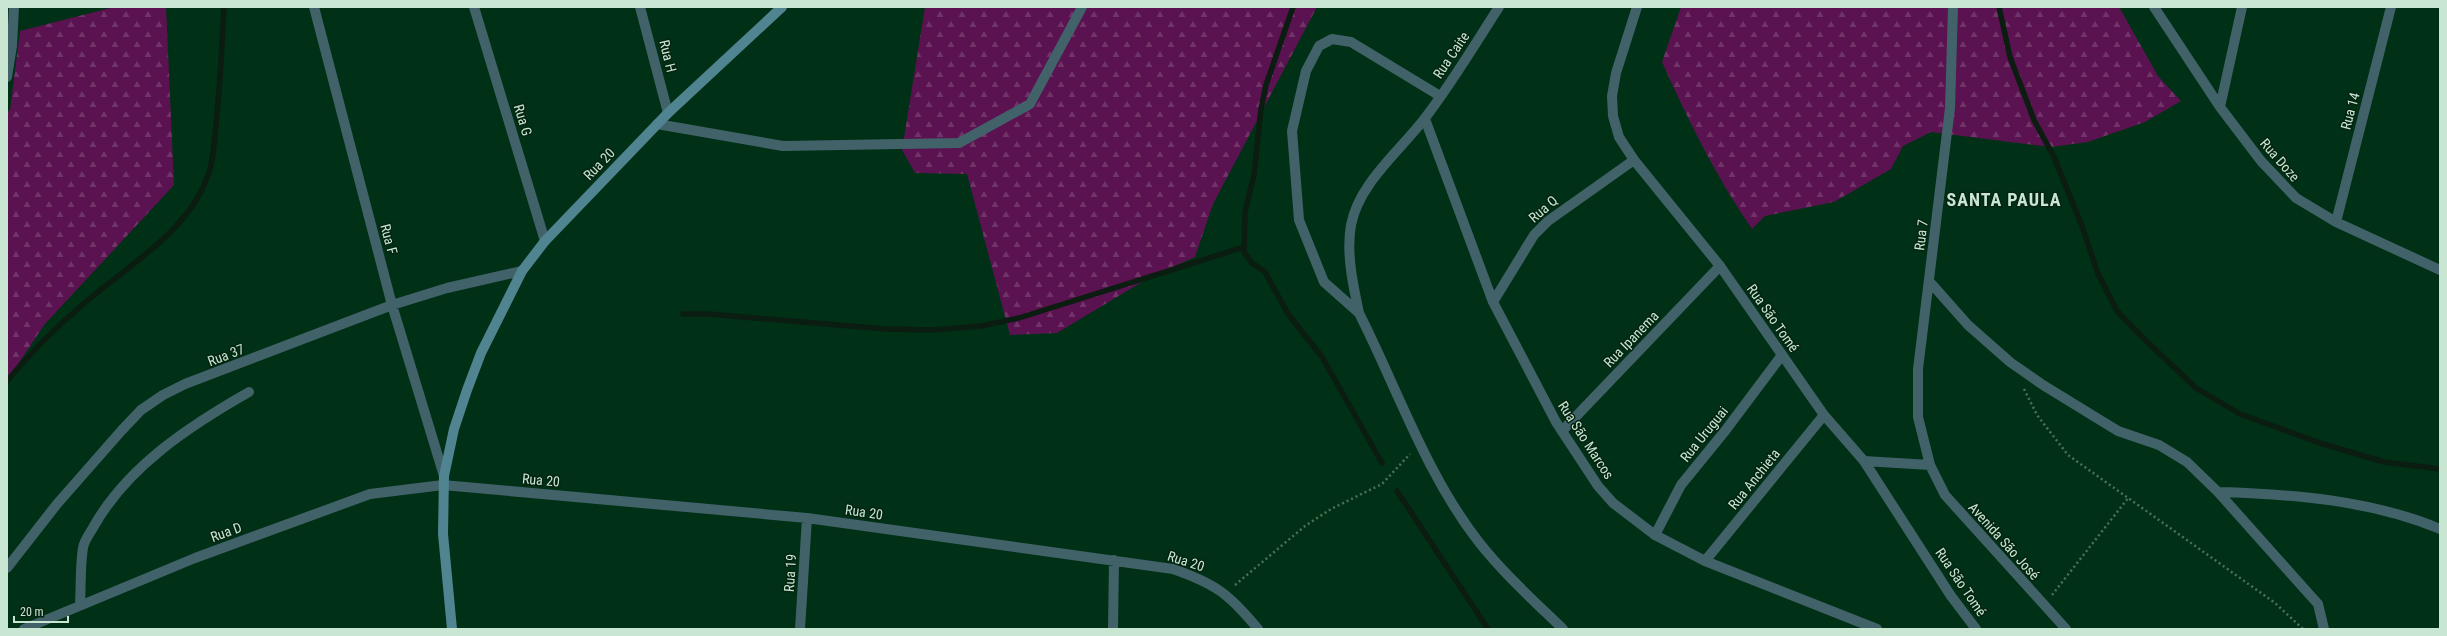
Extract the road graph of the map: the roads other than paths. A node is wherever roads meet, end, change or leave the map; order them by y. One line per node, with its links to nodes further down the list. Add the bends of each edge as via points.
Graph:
1 (14, 7): 13 (street)
2 (314, 7): 27 (street, Rua F)
3 (474, 7): 21 (street, Rua G)
4 (640, 7): 16 (street, Rua H)
5 (782, 7): 16 (street, Rua 20)
6 (1082, 7): 18 (street, via 1030,104 958,143 783,146)
7 (1500, 7): 14 (street, Rua Caite)
8 (1637, 7): 19 (street, Rua São Tomé, via 1616,73 1612,96 1613,116 1619,137)
9 (1953, 7): 25 (street, Rua 7, via 1950,108)
10 (2154, 7): 15 (street, Rua Doze)
11 (2242, 7): 15 (street)
12 (2391, 7): 20 (street, Rua 14)
13 (7, 77)
14 (1440, 96): 17 (street, Rua Caite); 28 (street, via 1351,42 1340,38 1332,38 1319,46 1306,70 1292,132 1299,220 1324,282)
15 (2220, 107): 20 (street, Rua Doze, via 2261,161 2291,193)
16 (668, 113): 18 (street, Rua 20)
17 (1425, 119): 26 (street, Rua São Marcos); 28 (street, Rua Caite, via 1375,176 1351,224 1349,244)
18 (657, 124): 21 (street, Rua 20)
19 (1634, 160): 22 (street, Rua São Tomé); 26 (street, Rua Q, via 1548,221 1534,236)
20 (2336, 222): 23 (street, Rua Doze)
21 (545, 240): 24 (street, Rua 20)
22 (1720, 266): 29 (street, Rua São Tomé); 32 (street, Rua Ipanema)
23 (2440, 270)
24 (522, 271): 27 (street, Rua 37, via 446,288); 35 (street, Rua 20, via 481,353 466,390 454,428)
25 (1929, 282): 34 (street, Rua 7, via 1918,369 1918,417); 36 (street, via 1968,325 2010,362 2043,386 2118,431 2175,453)
26 (1493, 302): 32 (street, Rua São Marcos)
27 (392, 305): 35 (street, Rua F); 42 (street, Rua 37, via 185,384 141,410 57,504)
28 (1359, 313): 49 (street, via 1441,484 1478,541 1520,588)
29 (1782, 355): 31 (street, Rua São Tomé); 39 (street, Rua Uruguai, via 1725,431 1680,485)
30 (249, 392): 43 (street, via 204,417 159,452 134,475 102,513 83,546)
31 (1824, 415): 33 (street, Rua São Tomé); 41 (street, Rua Anchieta)
32 (1562, 431): 39 (street, Rua São Marcos, via 1598,486 1613,503)
33 (1864, 461): 34 (street); 51 (street, Rua São Tomé, via 1951,596)
34 (1930, 465): 52 (street, Avenida São José, via 1945,494)
35 (444, 480): 37 (street, Rua 20); 43 (street, Rua D, via 370,494 195,558); 45 (street, Rua 20, via 443,534)
36 (2218, 492): 38 (street, via 2295,497 2384,510); 53 (street, via 2318,604)
37 (808, 518): 40 (street, Rua 20); 46 (street, Rua 19)
38 (2440, 528)
39 (1655, 536): 41 (street, Rua São Marcos)
40 (1114, 560): 47 (street); 48 (street, Rua 20, via 1173,569 1201,579 1225,593)
41 (1705, 561): 50 (street, Rua São Marcos)
42 (7, 568)
43 (80, 605): 44 (street, Rua D)
44 (24, 629)
45 (452, 629)
46 (800, 629)
47 (1113, 629)
48 (1258, 629)
49 (1563, 629)
50 (1877, 629)
51 (1976, 629)
52 (2066, 629)
53 (2324, 629)

